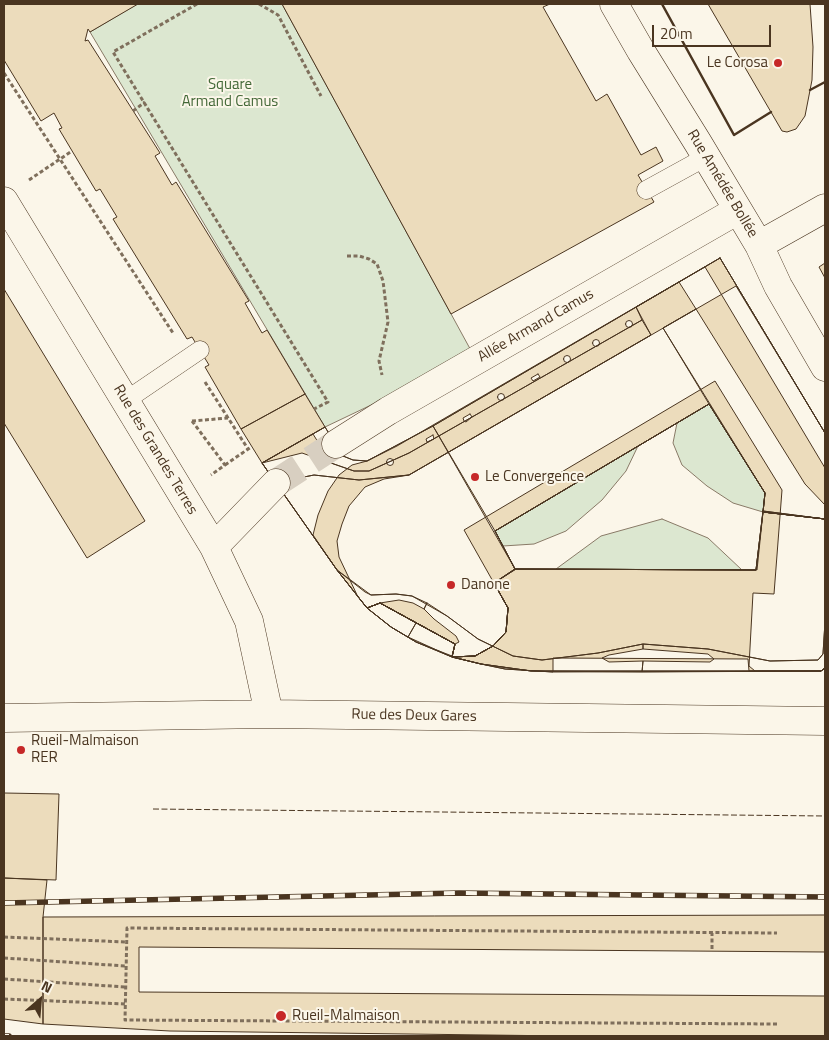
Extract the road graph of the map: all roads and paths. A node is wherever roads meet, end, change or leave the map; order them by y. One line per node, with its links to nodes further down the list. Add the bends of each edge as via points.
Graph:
1 (197, 4): 6 (path, via 113,52)
2 (259, 4): 5 (path, via 278,15)
3 (614, 4): 9 (street, Rue Amédée Bollée)
4 (4, 73): 10 (path)
5 (321, 96)
6 (145, 102): 7 (path); 23 (path, via 328,402)
7 (132, 111)
8 (72, 151): 10 (path)
9 (706, 157): 12 (lane); 15 (street, Rue Amédée Bollée)
10 (61, 159): 11 (path); 18 (path)
11 (28, 180)
12 (646, 190)
13 (4, 201): 22 (street, Rue des Grandes Terres)
14 (825, 208): 16 (street)
15 (738, 210): 16 (street, Rue Amédée Bollée); 24 (street, Allée Armand Camus)
16 (759, 245): 20 (street, Rue Amédée Bollée, via 778,286)
17 (347, 256): 24 (path, via 370,259 377,264 383,281 388,322 379,361)
18 (174, 334)
19 (200, 350): 22 (lane)
20 (825, 367)
21 (201, 376): 25 (path)
22 (125, 401): 29 (street, Rue des Grandes Terres)
23 (314, 409)
24 (388, 410): 26 (street, Allée Armand Camus)
25 (228, 418): 27 (path, via 250,448); 27 (path, via 192,421)
26 (336, 444)
27 (225, 465): 29 (path)
28 (276, 483): 30 (street)
29 (183, 496): 30 (street, Rue des Grandes Terres)
30 (214, 547): 31 (street, Rue des Grandes Terres, via 249,621)
31 (269, 714): 32 (street, Rue des Deux Gares); 33 (street, Rue des Deux Gares)
32 (4, 718)
33 (825, 721)
34 (712, 933): 35 (path); 37 (path, via 127,928); 38 (path)
35 (777, 933)
36 (4, 937): 37 (path)
37 (127, 942): 40 (path)
38 (712, 949)
39 (4, 958): 40 (path)
40 (126, 966): 42 (path)
41 (4, 979): 42 (path)
42 (126, 987): 44 (path)
43 (4, 999): 44 (path)
44 (126, 1004): 45 (path, via 125,1020)
45 (776, 1024)

